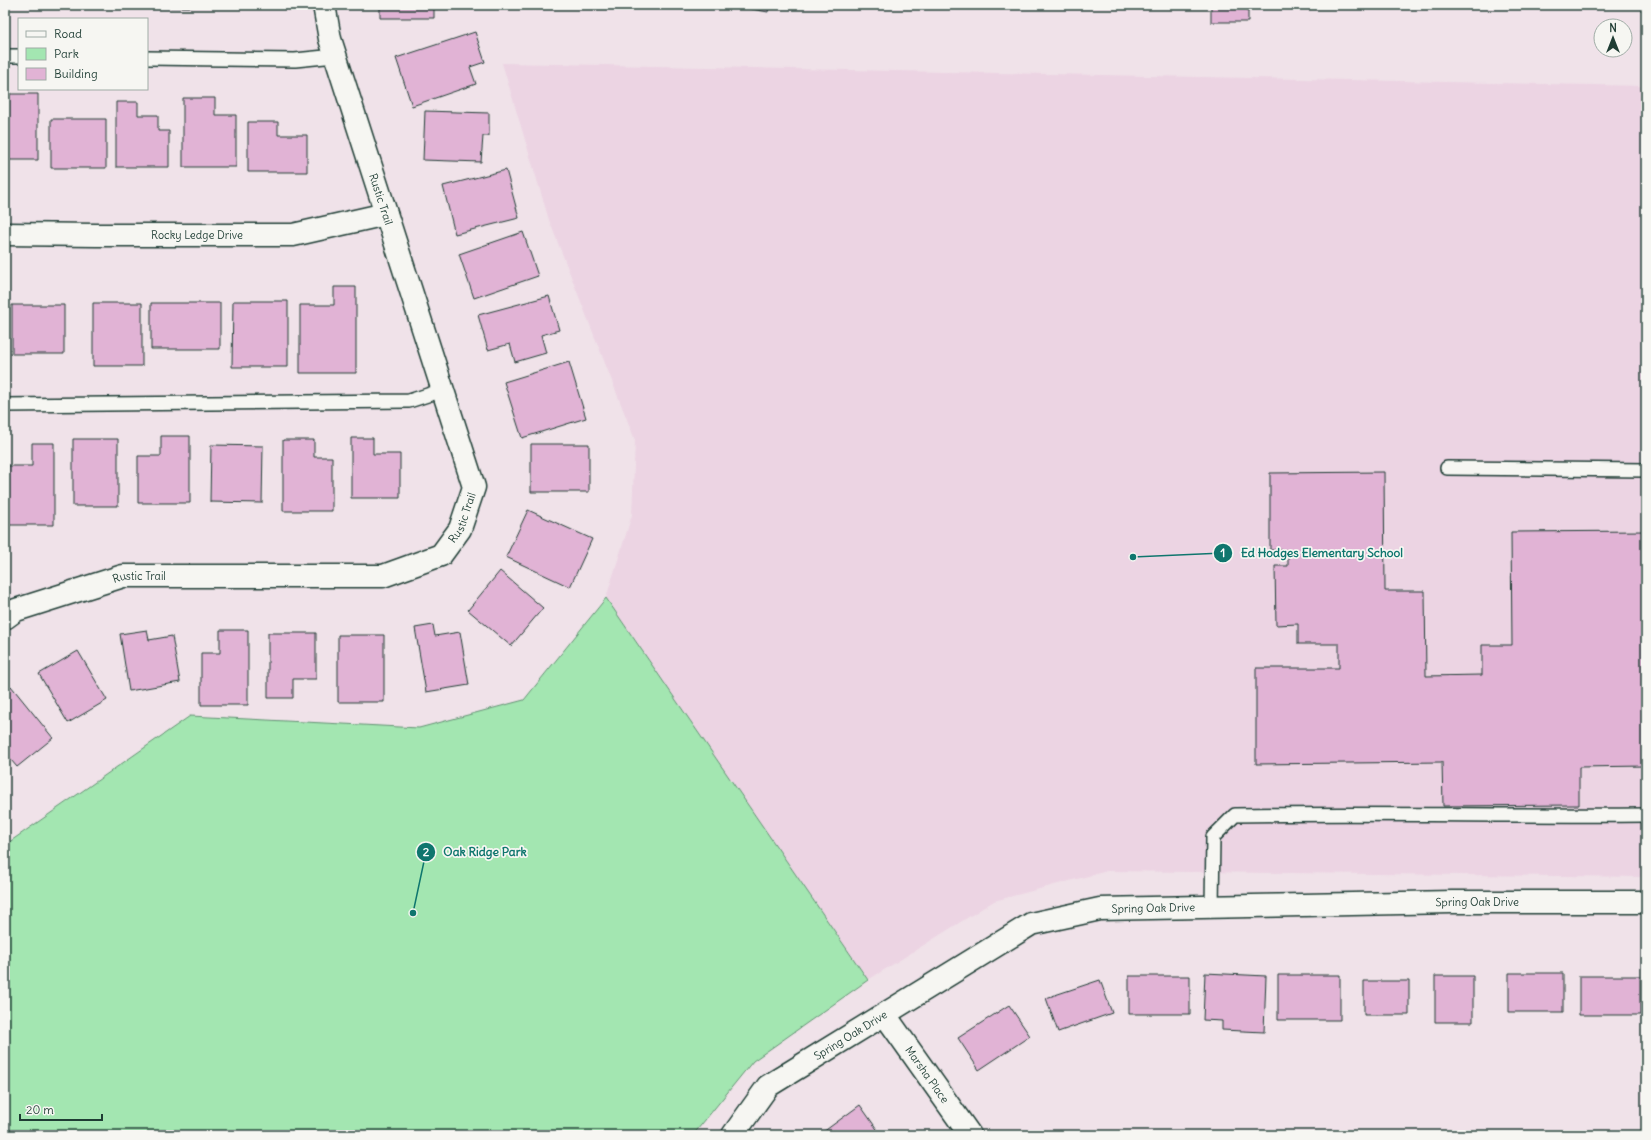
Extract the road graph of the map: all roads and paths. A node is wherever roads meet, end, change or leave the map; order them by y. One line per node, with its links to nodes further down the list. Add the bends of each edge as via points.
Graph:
1 (324, 5): 4 (street, Rustic Trail)
2 (5, 56): 3 (lane)
3 (18, 56)
4 (335, 56): 5 (lane, via 295,60); 6 (street, Rustic Trail)
5 (148, 58)
6 (386, 214): 7 (street, Rocky Ledge Drive, via 293,235); 8 (street, Rustic Trail)
7 (5, 234)
8 (443, 390): 9 (lane, via 409,401); 12 (street, Rustic Trail, via 474,488 460,529 441,555 383,576 122,576 16,610)
9 (5, 405)
10 (1447, 468): 11 (lane)
11 (1646, 470)
12 (5, 618)
13 (1646, 815): 15 (lane, via 1235,815 1213,837)
14 (1646, 902): 15 (street, Spring Oak Drive, via 1452,902)
15 (1212, 907): 16 (street, Spring Oak Drive, via 1100,909 1031,924)
16 (885, 1015): 17 (street, Spring Oak Drive, via 768,1086); 18 (street, Marsha Place)
17 (732, 1135)
18 (970, 1135)

